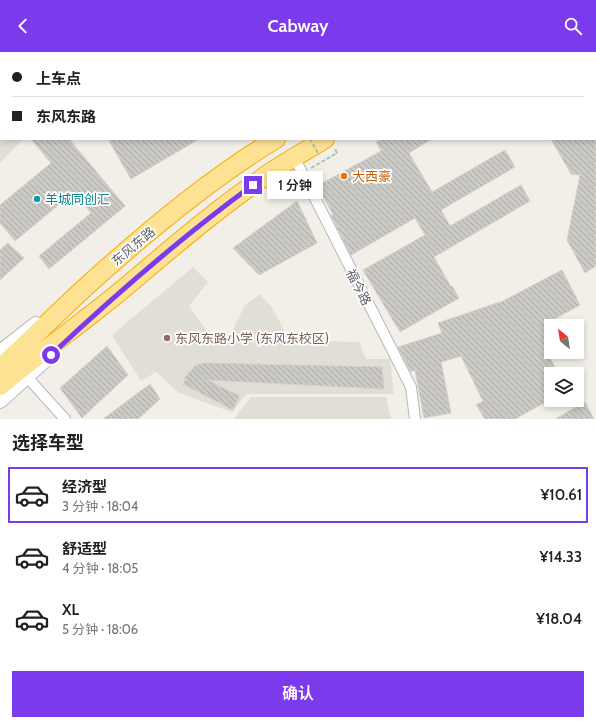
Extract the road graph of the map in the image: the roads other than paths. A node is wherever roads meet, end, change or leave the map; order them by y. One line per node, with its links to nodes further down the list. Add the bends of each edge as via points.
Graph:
1 (275, 140): 4 (highway, 东风东路, via 215,180)
2 (322, 147): 3 (highway, 东风东路)
3 (294, 158): 5 (highway, 东风东路, via 228,203); 12 (street, 福今路, via 410,387)
4 (99, 274): 6 (street); 7 (highway, 东风东路)
5 (115, 296): 8 (street); 9 (highway, 东风东路)
6 (0, 352)
7 (0, 368)
8 (26, 377): 10 (street); 11 (street)
9 (0, 386)
10 (0, 401)
11 (65, 419)
12 (415, 419)

